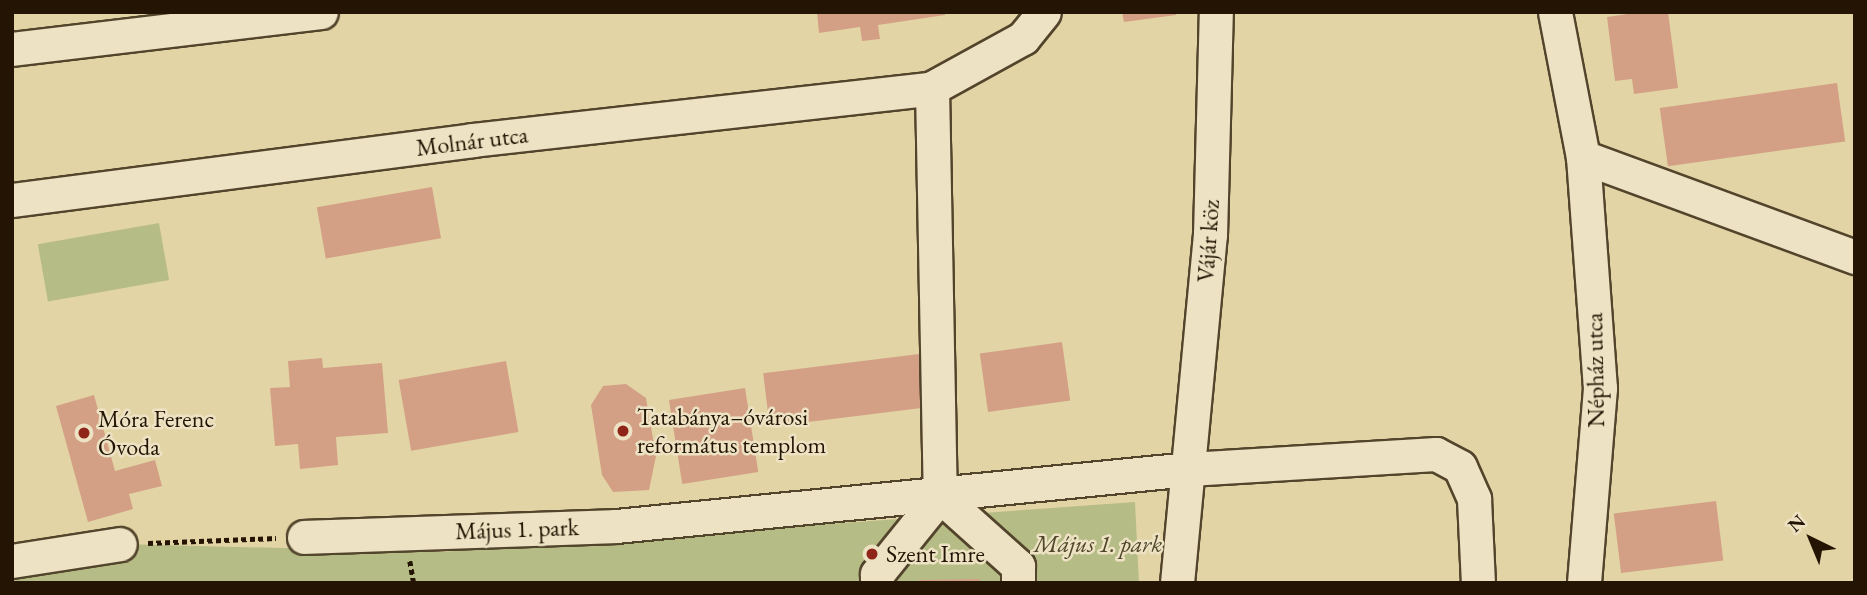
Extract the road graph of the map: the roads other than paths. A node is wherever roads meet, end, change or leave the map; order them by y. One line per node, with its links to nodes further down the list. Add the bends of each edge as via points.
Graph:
1 (321, 12): 5 (street)
2 (1044, 12): 6 (street, Molnár utca, via 1023,38)
3 (1555, 12): 7 (street, Népház utca)
4 (1226, 14): 10 (street, Vájár köz)
5 (12, 49)
6 (932, 88): 8 (street, Molnár utca); 11 (street)
7 (1583, 158): 9 (street); 19 (street, Népház utca, via 1600,388)
8 (12, 201)
9 (1855, 257)
10 (1189, 469): 11 (street, Május 1. park); 17 (street, Vájár köz); 18 (street, Május 1. park, via 1436,454 1460,467 1474,499)
11 (940, 496): 12 (street, Május 1. park, via 616,526); 15 (street, via 877,574); 16 (street, via 1018,566)
12 (304, 537)
13 (120, 544): 14 (street)
14 (12, 561)
15 (877, 583)
16 (1018, 583)
17 (1177, 583)
18 (1478, 583)
19 (1584, 583)

